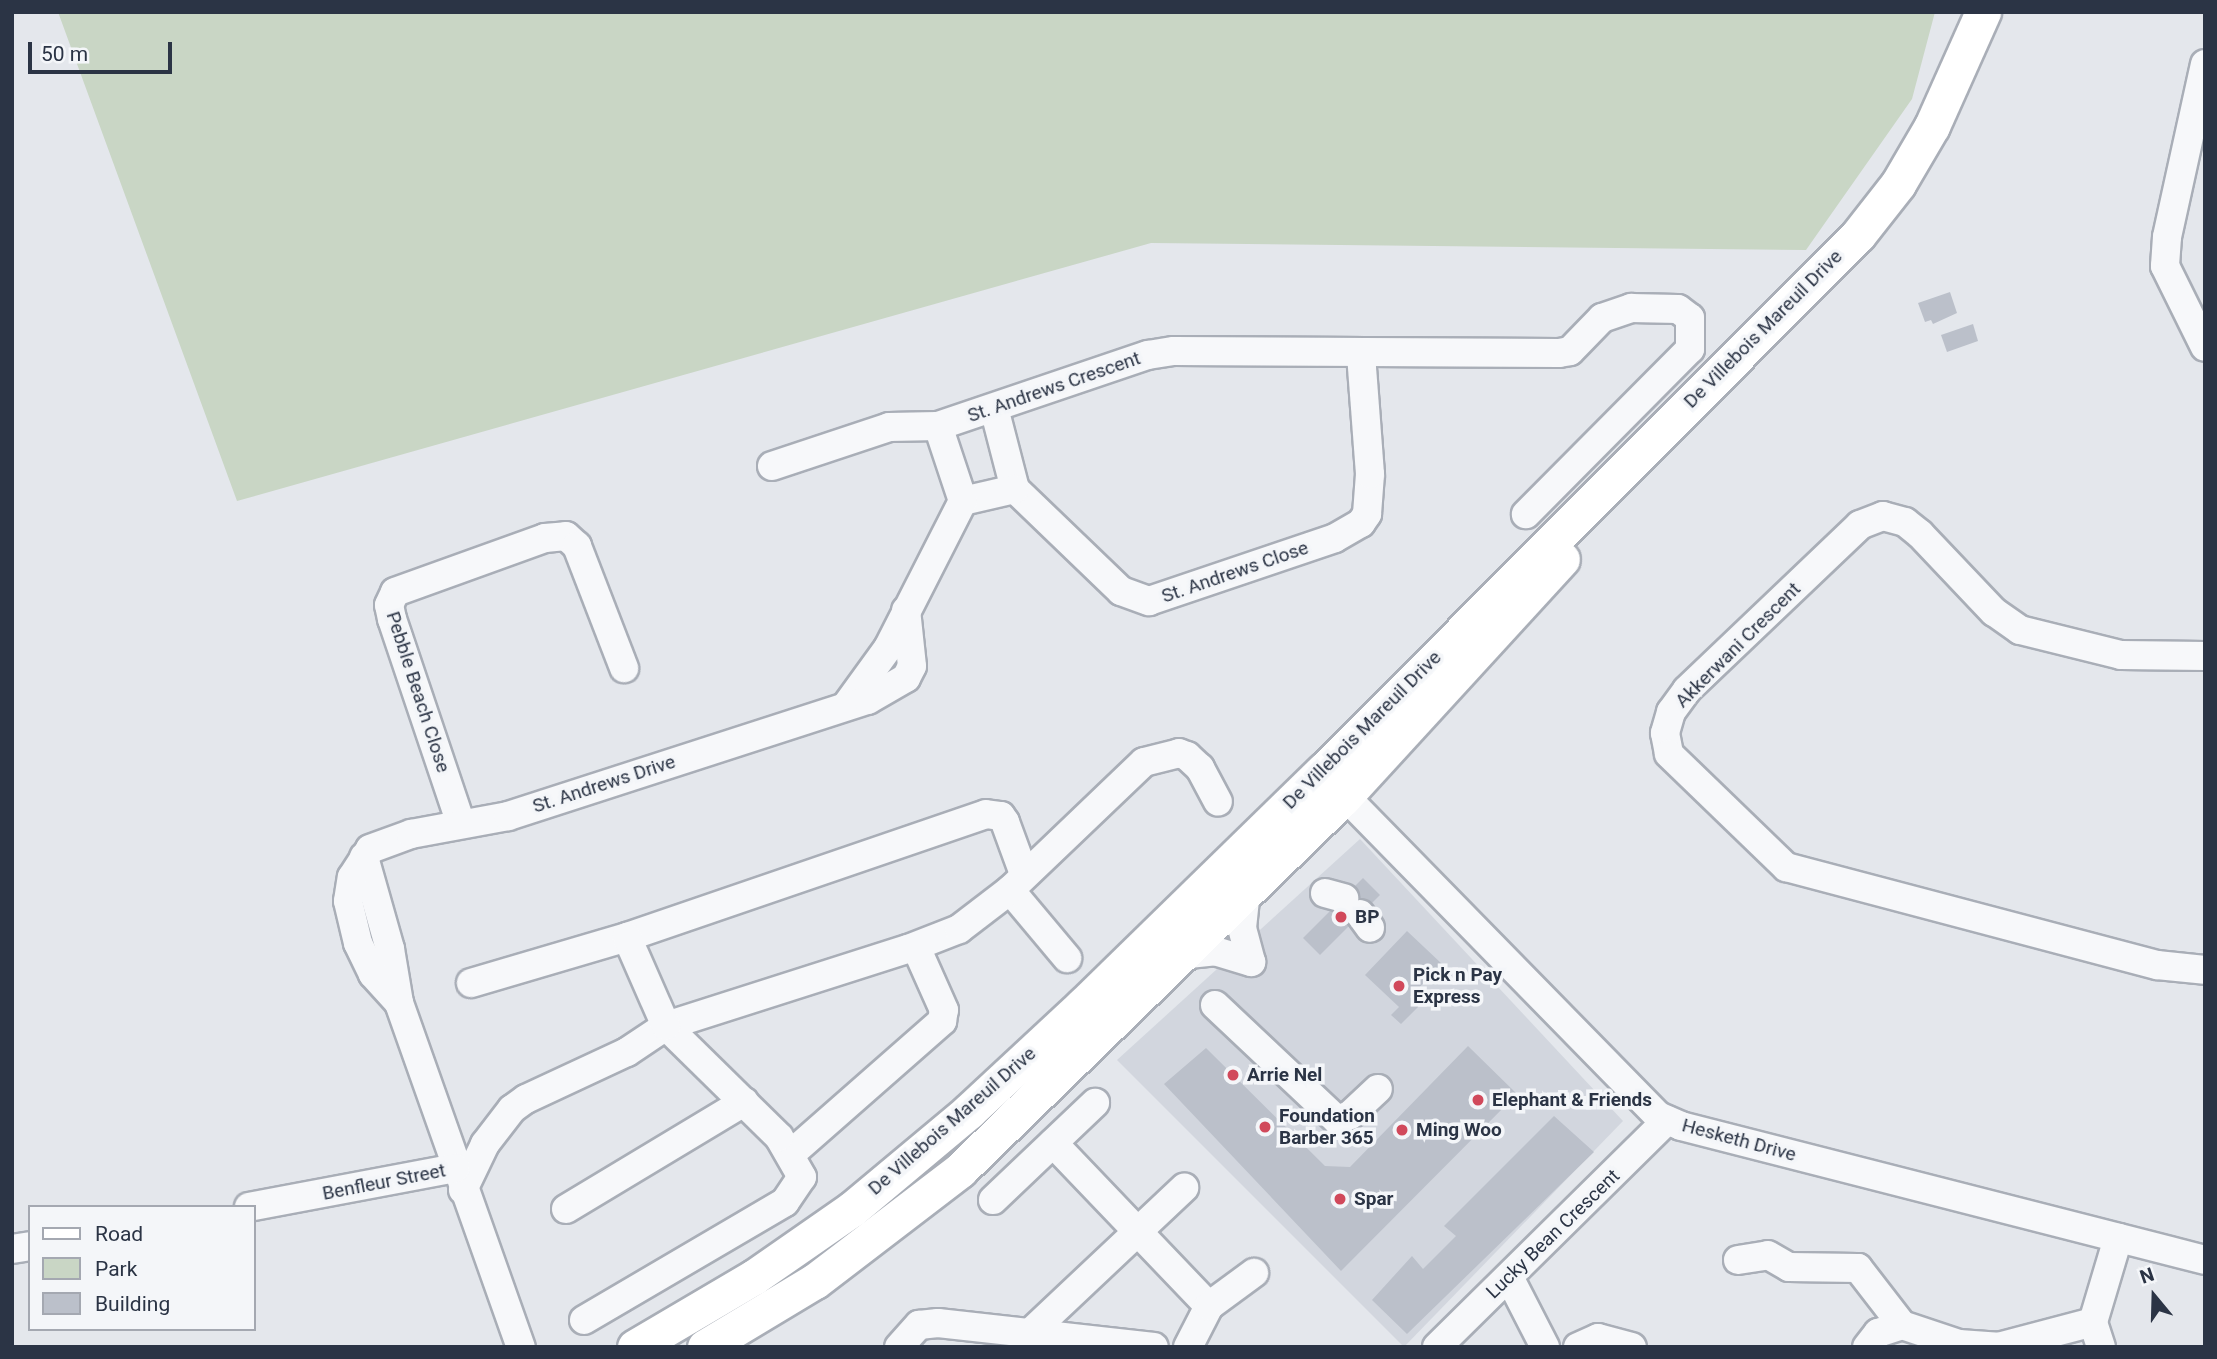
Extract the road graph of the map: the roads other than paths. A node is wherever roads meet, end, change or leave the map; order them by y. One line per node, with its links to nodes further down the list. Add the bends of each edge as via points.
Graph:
1 (1983, 12): 14 (main road, De Villebois Mareuil Drive, via 1932,126 1898,184 1857,235)
2 (1993, 12): 14 (main road, De Villebois Mareuil Drive, via 1945,125 1878,227 1671,435 1528,599)
3 (2205, 64): 4 (street, via 2166,237 2165,266 2171,287)
4 (2205, 347)
5 (1361, 354): 6 (street, St. Andrews Crescent, via 1161,353 1124,361); 9 (street, St. Andrews Close, via 1370,500 1361,523 1335,538 1149,601 1121,591); 11 (street, St. Andrews Crescent, via 1570,351 1602,318 1631,308 1678,309 1693,325 1690,349)
6 (994, 408): 7 (street, St. Andrews Crescent); 9 (street)
7 (938, 426): 8 (street, St. Andrews Crescent, via 889,427); 10 (street)
8 (772, 466)
9 (1016, 489): 10 (street)
10 (963, 501): 16 (street, St. Andrews Drive, via 872,674 846,706 508,816)
11 (1526, 514)
12 (2205, 656): 23 (street, Akkerwani Crescent, via 2121,655 2020,630 1994,612 1920,534 1905,522 1883,516 1860,525 1687,690 1671,712 1665,733 1669,754 1786,867 2157,965)
13 (624, 668): 16 (street, Pebble Beach Close, via 577,546 566,536 545,538 395,592 389,605 392,619)
14 (1333, 785): 18 (main road, De Villebois Mareuil Drive); 30 (street, Hesketh Drive, via 1631,1093); 50 (main road, De Villebois Mareuil Drive, via 873,1191 754,1277)
15 (1218, 802): 17 (street, via 1200,768 1187,756 1179,753 1144,762)
16 (461, 824): 33 (street, St. Andrews Drive, via 392,838 370,849 348,888 351,912 373,974 399,1003 439,1109)
17 (1017, 882): 19 (street, via 1005,822 1001,816 986,814); 20 (street, via 959,929); 22 (street)
18 (1246, 890): 21 (main road, De Villebois Mareuil Drive); 21 (street, via 1242,928 1251,962 1215,951)
19 (627, 937): 24 (street); 26 (street)
20 (915, 947): 26 (street); 32 (street, via 941,1000 943,1021)
21 (1179, 955): 51 (main road, De Villebois Mareuil Drive, via 960,1170 815,1281)
22 (1067, 958)
23 (2205, 970)
24 (471, 983)
25 (1215, 1005): 27 (street, via 1337,1120 1350,1115)
26 (666, 1026): 28 (street); 33 (street, via 627,1052 512,1109)
27 (1378, 1089)
28 (744, 1102): 32 (street); 37 (street)
29 (1095, 1103): 31 (street)
30 (1667, 1120): 39 (street, Hesketh Drive); 43 (street, Lucky Bean Crescent)
31 (1054, 1143): 35 (street); 38 (street)
32 (792, 1153): 45 (street, via 802,1177 785,1202)
33 (459, 1179): 36 (street, Benfleur Street); 49 (street, Benfleur Street)
34 (1184, 1188): 38 (street)
35 (993, 1200)
36 (256, 1206)
37 (566, 1209)
38 (1136, 1231): 44 (street); 47 (street)
39 (2118, 1238): 41 (street, Hesketh Drive); 48 (street)
40 (1738, 1260): 46 (street, via 1768,1255 1789,1267 1858,1268)
41 (2205, 1260)
42 (1254, 1273): 44 (street)
43 (1509, 1277): 55 (street, Lucky Bean Crescent); 56 (street)
44 (1209, 1306): 54 (street)
45 (584, 1320)
46 (1902, 1325): 48 (street, via 1959,1344 1998,1347); 59 (street, via 1886,1329)
47 (1030, 1333): 52 (street, via 919,1325); 53 (street)
48 (2097, 1334)
49 (521, 1347)
50 (635, 1347)
51 (705, 1347)
52 (899, 1347)
53 (1154, 1347)
54 (1188, 1347)
55 (1437, 1347)
56 (1545, 1347)
57 (1578, 1347): 58 (street, via 1598,1338)
58 (1632, 1347)
59 (1867, 1347)

